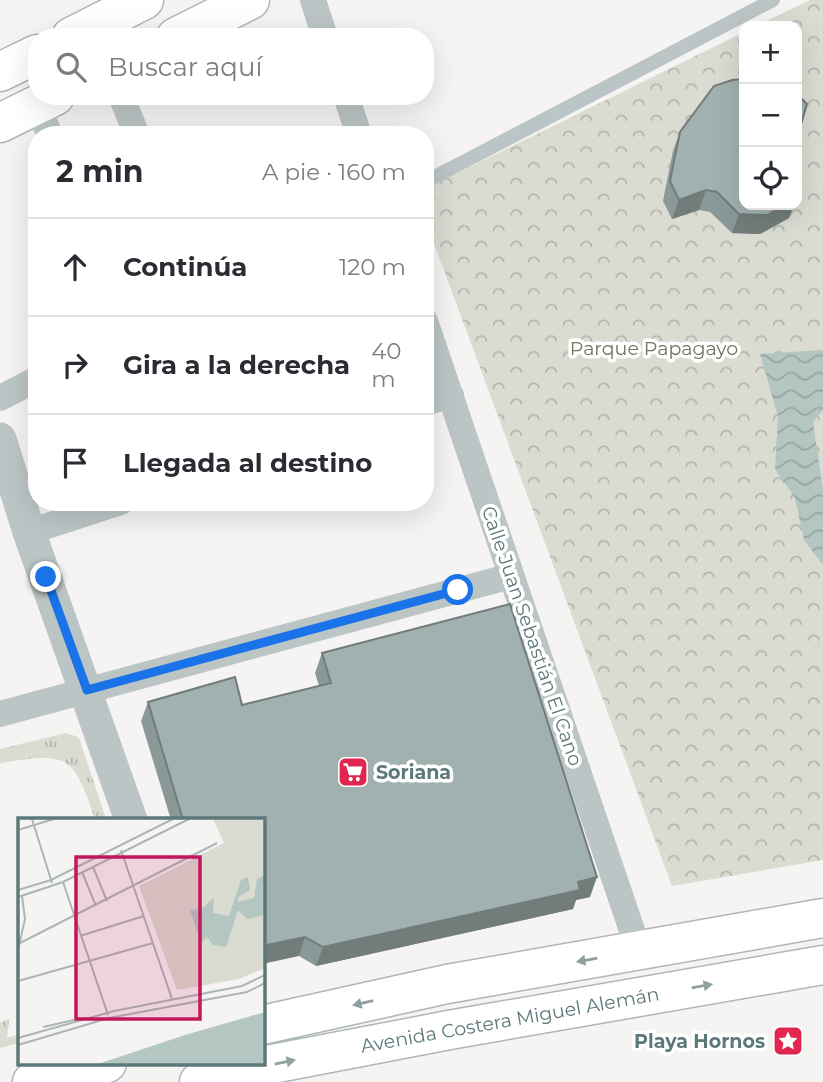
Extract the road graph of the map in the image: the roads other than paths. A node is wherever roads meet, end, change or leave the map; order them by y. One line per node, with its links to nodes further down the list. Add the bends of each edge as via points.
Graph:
1 (144, 0): 5 (main road)
2 (250, 0): 6 (main road)
3 (313, 0): 7 (street)
4 (773, 0): 16 (lane)
5 (89, 28)
6 (194, 28)
7 (322, 28)
8 (28, 58): 9 (main road)
9 (0, 72)
10 (125, 105): 14 (street)
11 (349, 105): 15 (street)
12 (47, 112): 13 (main road)
13 (0, 123)
14 (133, 126)
15 (356, 126)
16 (434, 177)
17 (434, 346): 19 (street, Calle Juan Sebastián El Cano)
18 (28, 384): 20 (street)
19 (452, 395): 21 (street); 25 (street, Calle Juan Sebastián El Cano)
20 (0, 398)
21 (434, 400)
22 (0, 439): 24 (street)
23 (93, 511): 24 (street)
24 (29, 532): 26 (street)
25 (511, 576): 26 (street); 30 (street, Calle Juan Sebastián El Cano)
26 (87, 690): 27 (street); 28 (street)
27 (0, 714)
28 (130, 818)
29 (823, 918): 30 (main road)
30 (639, 951): 32 (main road, one-way to 32, via 447,984)
31 (823, 965): 34 (main road, Avenida Costera Miguel Alemán, one-way to 31)
32 (264, 1025)
33 (103, 1064): 35 (main road)
34 (211, 1074)
35 (32, 1082)

